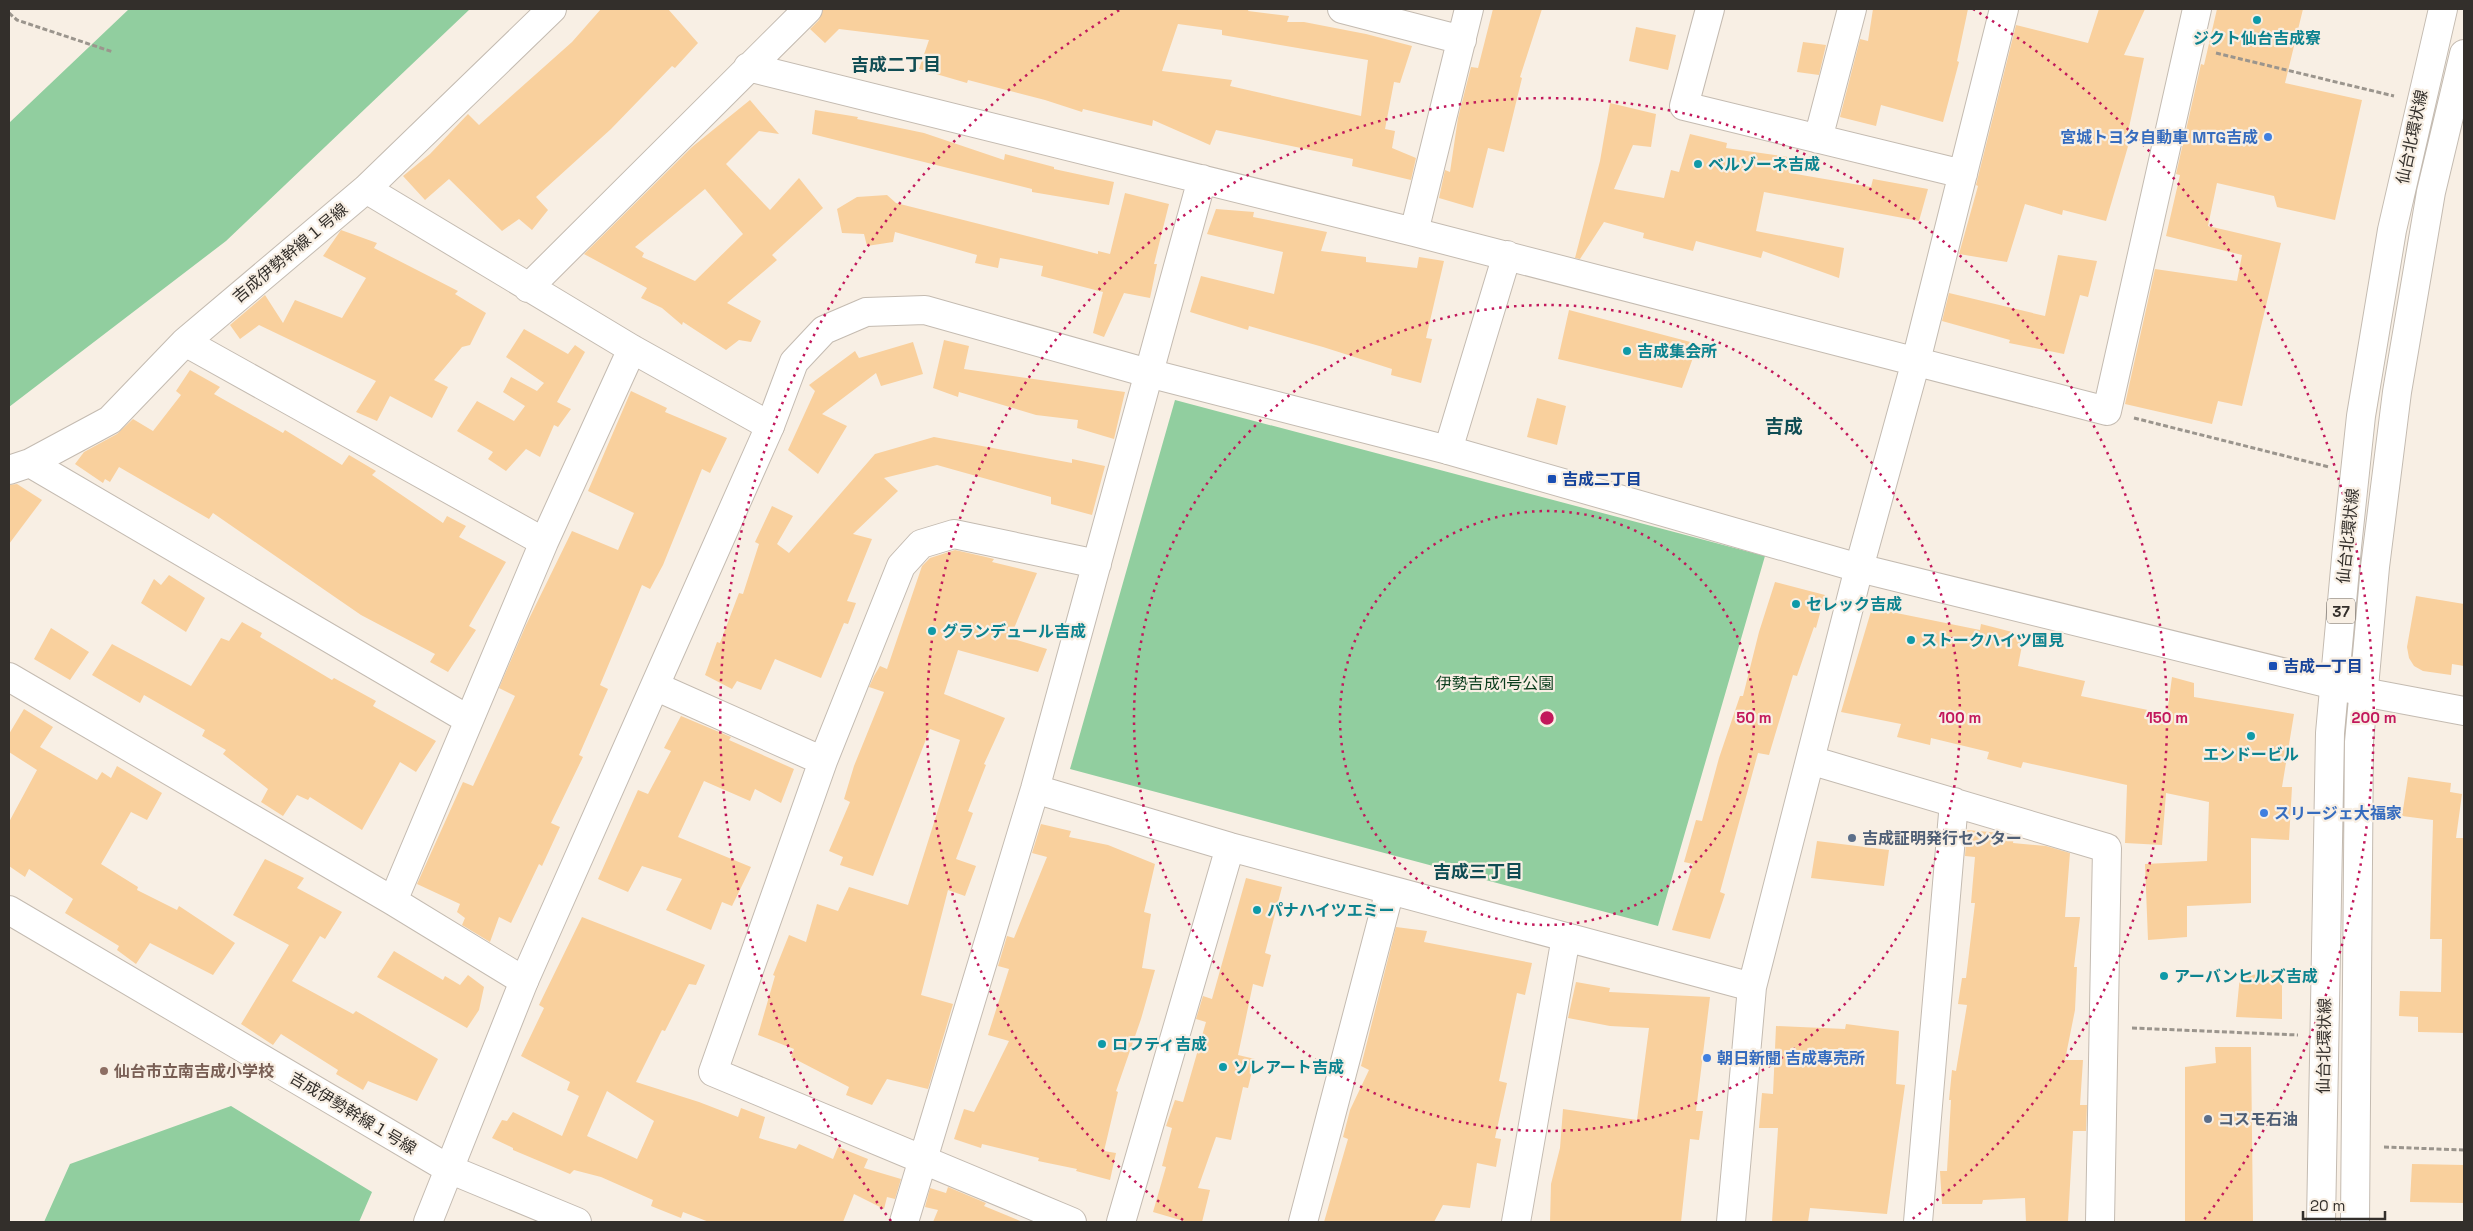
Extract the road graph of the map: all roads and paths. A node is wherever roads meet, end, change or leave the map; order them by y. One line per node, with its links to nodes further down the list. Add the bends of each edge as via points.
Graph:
1 (552, 9): 20 (street, 吉成伊勢幹線１号線)
2 (808, 9): 15 (street)
3 (1342, 9): 11 (street)
4 (1470, 9): 11 (street)
5 (1710, 9): 17 (street, via 1684,106)
6 (1852, 9): 17 (street)
7 (2004, 9): 18 (street)
8 (2197, 9): 12 (street)
9 (2443, 9): 37 (street, 仙台北環状線 / 37, via 2392,230 2361,416)
10 (9, 13): 13 (path, via 17,20)
11 (1462, 40): 21 (street)
12 (2188, 47): 16 (path); 28 (street)
13 (112, 52)
14 (2464, 54): 39 (street, 仙台北環状線 / 37, via 2432,192 2397,392)
15 (748, 67): 19 (street); 23 (street)
16 (2399, 97)
17 (1818, 139): 18 (street)
18 (1963, 174): 26 (street)
19 (1202, 179): 21 (street); 27 (street)
20 (366, 189): 23 (street); 24 (street, 吉成伊勢幹線１号線)
21 (1414, 232): 22 (street)
22 (1507, 255): 26 (street); 30 (street)
23 (528, 288): 25 (street)
24 (185, 342): 31 (street, 吉成伊勢幹線１号線, via 110,420); 33 (street)
25 (632, 349): 29 (street); 33 (street)
26 (1916, 361): 28 (street); 35 (street)
27 (1148, 373): 29 (street, via 924,310 866,312 824,330 794,362); 30 (street); 34 (street)
28 (2107, 411): 32 (path)
29 (770, 426): 38 (street)
30 (1448, 450): 35 (street)
31 (19, 466): 41 (street)
32 (2332, 468)
33 (544, 542): 41 (street)
34 (1097, 564): 43 (street, via 954,534 921,544 901,566); 44 (street)
35 (1859, 568): 37 (street); 42 (street)
36 (9, 677): 48 (street)
37 (2334, 685): 39 (street); 69 (street, 仙台北環状線 / 37, via 2330,733)
38 (656, 687): 43 (street); 51 (street)
39 (2363, 692): 40 (street); 70 (street, 仙台北環状線 / 37, via 2359,742)
40 (2464, 711)
41 (469, 720): 48 (street)
42 (1810, 760): 45 (street); 52 (street)
43 (823, 761): 57 (street, via 713,1072)
44 (1035, 789): 46 (street); 57 (street)
45 (1954, 802): 53 (street, via 2107,848); 67 (street)
46 (1230, 847): 47 (street); 63 (street)
47 (1390, 890): 50 (street); 64 (street)
48 (393, 901): 51 (street)
49 (9, 910): 58 (street, 吉成伊勢幹線１号線)
50 (1566, 937): 52 (street); 65 (street)
51 (524, 981): 58 (street)
52 (1752, 987): 66 (street)
53 (2104, 1027): 54 (path); 68 (street)
54 (2305, 1036)
55 (2378, 1147): 56 (path)
56 (2464, 1150)
57 (922, 1160): 61 (street); 62 (street)
58 (449, 1170): 59 (street); 60 (street, 吉成伊勢幹線１号線)
59 (428, 1222)
60 (577, 1222)
61 (904, 1222)
62 (1072, 1222)
63 (1121, 1222)
64 (1303, 1222)
65 (1516, 1222)
66 (1731, 1222)
67 (1918, 1222)
68 (2100, 1222)
69 (2321, 1222)
70 (2355, 1222)

